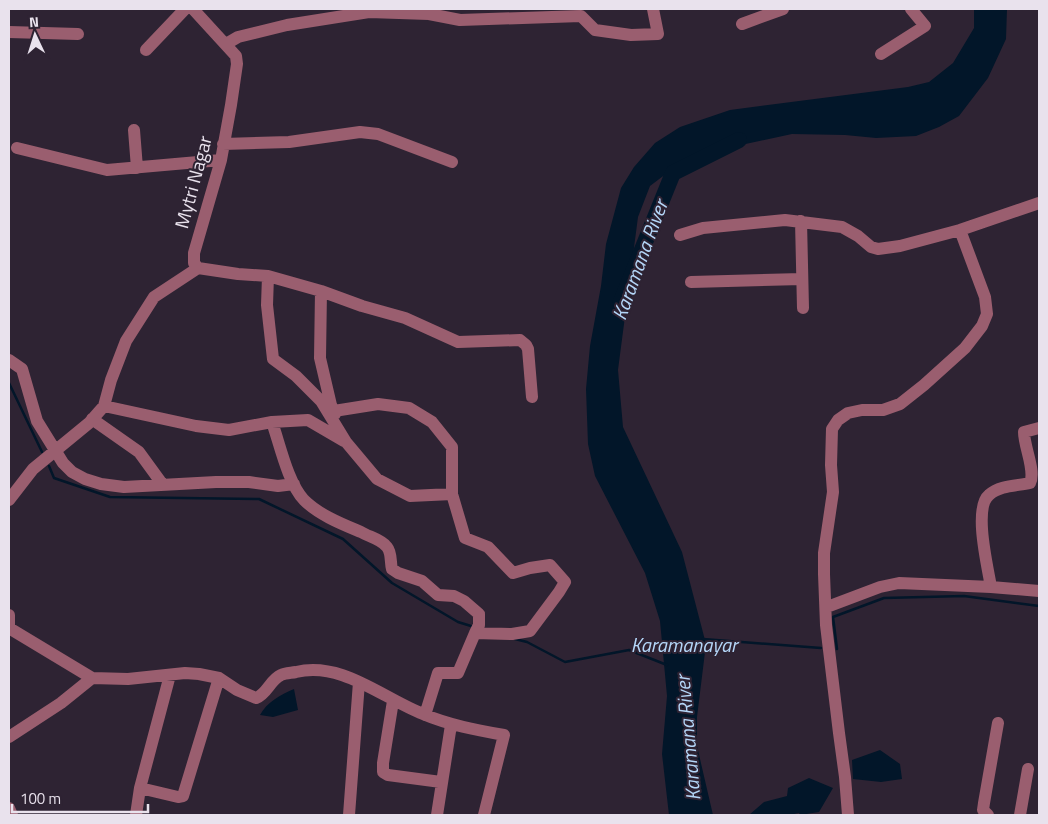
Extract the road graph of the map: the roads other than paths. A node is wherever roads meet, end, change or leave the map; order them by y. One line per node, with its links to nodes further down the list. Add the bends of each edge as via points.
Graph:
1 (185, 9): 10 (street)
2 (193, 9): 9 (street, Mytri Nagar)
3 (653, 9): 9 (street, via 658,34 631,35 594,30 581,16 460,20 429,14 369,12 287,25 238,37)
4 (783, 9): 6 (street)
5 (911, 9): 11 (street, via 924,26)
6 (742, 24)
7 (9, 32): 8 (street)
8 (78, 34)
9 (226, 44): 13 (street, Mytri Nagar, via 236,56 237,64)
10 (146, 50)
11 (881, 54)
12 (134, 130): 17 (street)
13 (223, 144): 15 (street, Mytri Nagar); 16 (street, via 289,142 360,132 378,134)
14 (17, 148): 17 (street, via 106,170)
15 (221, 160): 17 (street); 22 (street, Mytri Nagar, via 194,253)
16 (452, 162)
17 (137, 168)
18 (1039, 203): 20 (street)
19 (801, 221): 20 (street, via 842,227 878,249); 21 (street, via 744,223 703,228); 24 (street)
20 (960, 230): 44 (street, via 985,297 987,314 982,326 964,348 900,404 884,410 848,413 832,429 833,492 824,553)
21 (680, 235)
22 (198, 268): 23 (street); 30 (street, via 154,297 126,341)
23 (268, 276): 26 (street); 35 (street, via 267,305 273,359 321,401)
24 (802, 278): 25 (street); 27 (street)
25 (691, 282)
26 (321, 291): 29 (street, via 406,318 458,342 520,340 528,349); 31 (street, via 320,358)
27 (803, 308)
28 (9, 360): 36 (street, via 22,368 37,420)
29 (532, 397)
30 (104, 406): 32 (street); 33 (street, via 229,430)
31 (334, 411): 35 (street); 40 (street, via 378,404 409,408 432,422 452,446)
32 (92, 419): 36 (street); 39 (street, via 139,452)
33 (272, 422): 35 (street, via 308,420); 38 (street)
34 (1039, 428): 37 (street, via 1024,432)
35 (346, 442): 40 (street, via 377,479 410,496)
36 (56, 450): 39 (street, via 63,463 85,479 124,488); 41 (street, via 33,469)
37 (1036, 482): 42 (street, via 997,490 984,500 982,528)
38 (294, 484): 39 (street); 47 (street, via 304,499 319,512 377,539 387,547 392,569 422,580 438,595 454,596 472,607 479,614)
39 (163, 485)
40 (452, 494): 47 (street, via 465,538 488,547 513,573 550,565 565,582 530,631)
41 (9, 500)
42 (991, 587): 43 (street); 44 (street, via 899,583)
43 (1039, 591)
44 (826, 608): 66 (street)
45 (9, 615): 46 (street)
46 (9, 628): 49 (street)
47 (475, 633): 53 (street, via 458,673 438,673)
48 (170, 674): 49 (street, via 128,679); 50 (street); 59 (street)
49 (92, 678): 56 (street)
50 (219, 678): 51 (street, via 256,698 262,696 280,675 306,669 336,672); 59 (street, via 183,796)
51 (359, 682): 52 (street); 63 (street)
52 (394, 701): 53 (street); 58 (street, via 383,772 388,776)
53 (425, 715): 55 (street)
54 (998, 723): 67 (street, via 983,810)
55 (451, 725): 58 (street); 65 (street, via 504,735)
56 (9, 737)
57 (1028, 769): 68 (street)
58 (441, 782): 64 (street)
59 (140, 788): 62 (street)
60 (9, 808): 61 (street)
61 (12, 815)
62 (136, 815)
63 (349, 815)
64 (437, 815)
65 (484, 815)
66 (848, 815)
67 (988, 815)
68 (1020, 815)

